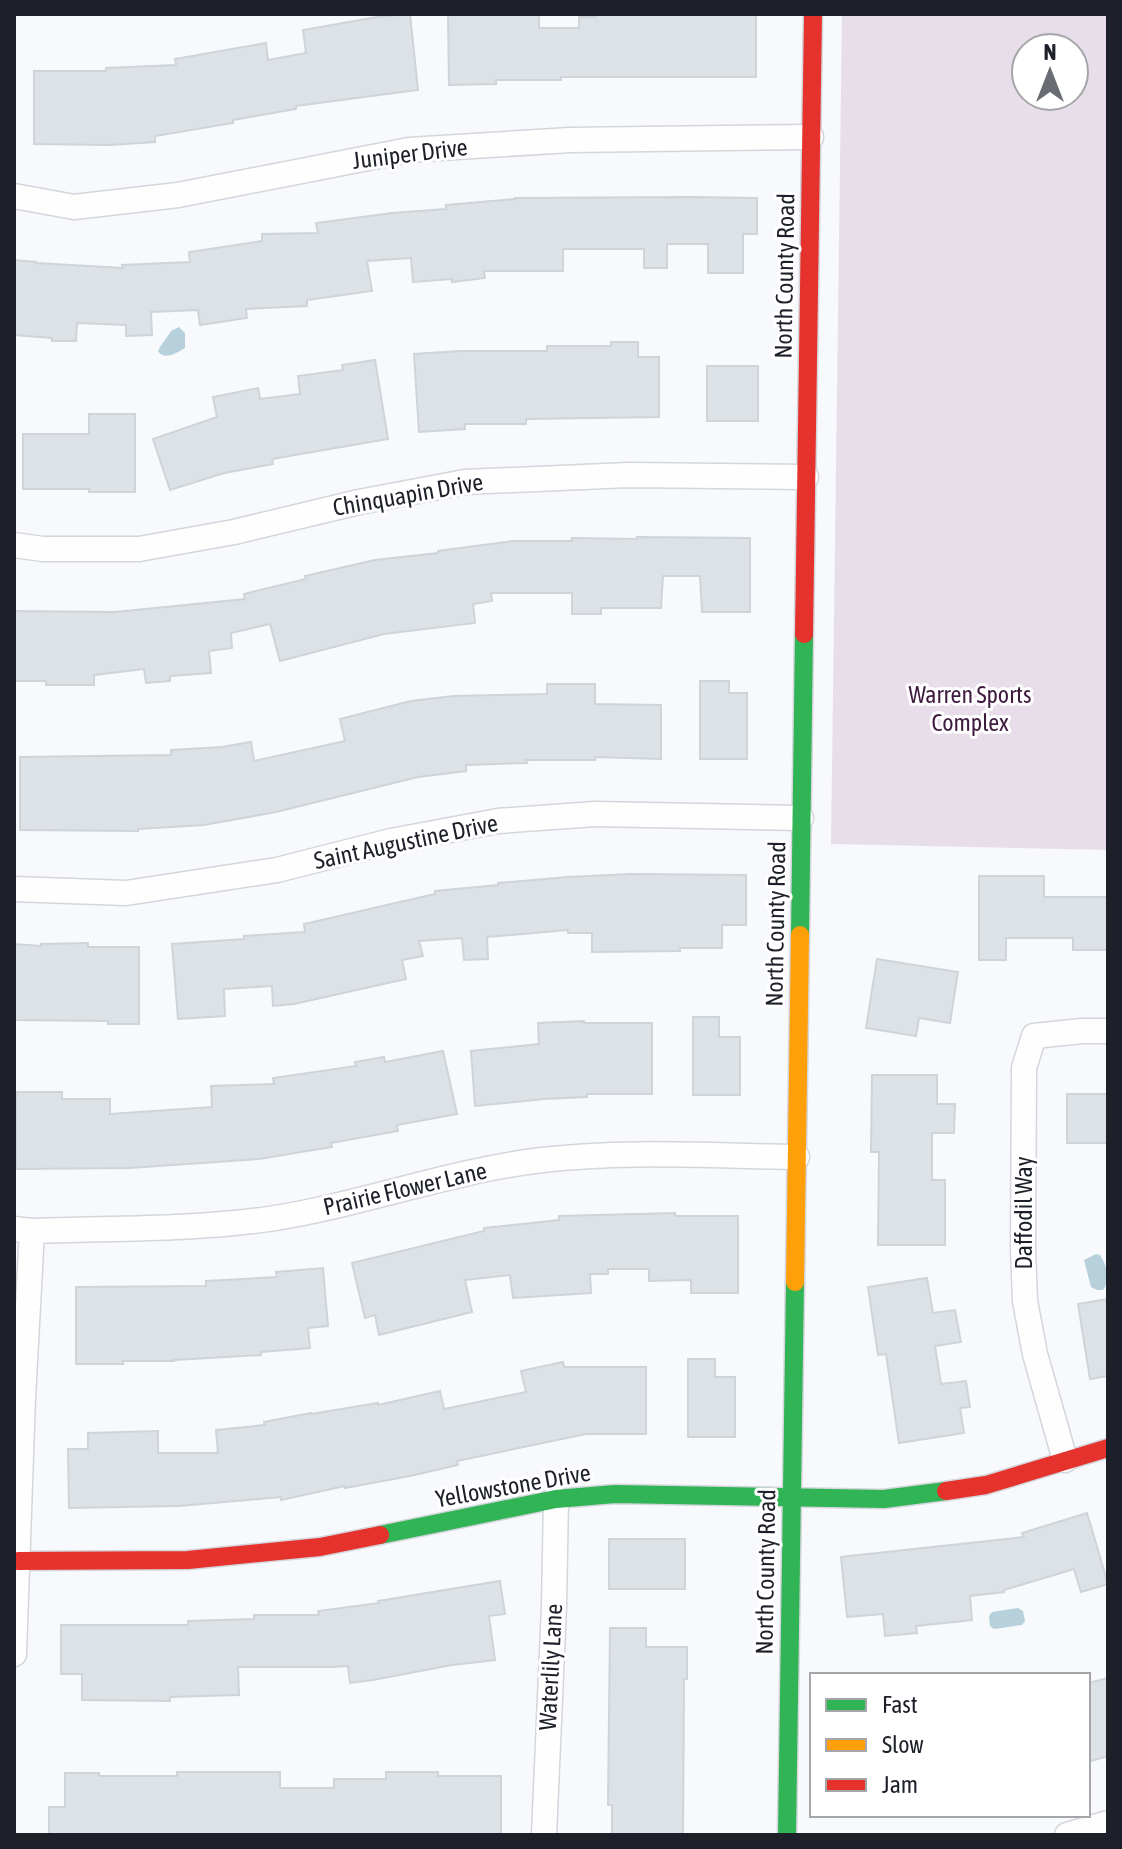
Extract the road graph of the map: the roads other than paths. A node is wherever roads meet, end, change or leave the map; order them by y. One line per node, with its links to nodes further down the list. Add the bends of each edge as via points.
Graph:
1 (813, 14): 2 (street, North County Road)
2 (811, 137): 3 (street, Juniper Drive, via 570,140 409,150 178,195 74,207); 4 (street, North County Road)
3 (14, 196)
4 (806, 477): 5 (street, Chinquapin Drive, via 645,475 465,482 139,549); 6 (street, North County Road)
5 (14, 545)
6 (801, 818): 7 (street, Saint Augustine Drive, via 595,814 498,821 277,870 126,893); 9 (street, North County Road)
7 (14, 889)
8 (1108, 1031): 12 (street, Daffodil Way, via 1034,1036 1024,1068 1025,1301)
9 (797, 1157): 10 (street, Prairie Flower Lane, via 609,1154 540,1160 269,1219); 13 (street, North County Road)
10 (23, 1230): 15 (street)
11 (1108, 1448): 12 (street, Yellowstone Drive)
12 (1065, 1460): 13 (street, Yellowstone Drive, via 986,1485 939,1492 884,1499)
13 (792, 1498): 14 (street, Yellowstone Drive, via 615,1494); 19 (street, North County Road)
14 (556, 1499): 15 (street, Yellowstone Drive, via 320,1547 188,1560); 18 (street, Waterlily Lane)
15 (18, 1561): 16 (street)
16 (14, 1654)
17 (1108, 1823): 20 (street)
18 (544, 1835)
19 (787, 1835)
20 (1067, 1835)

